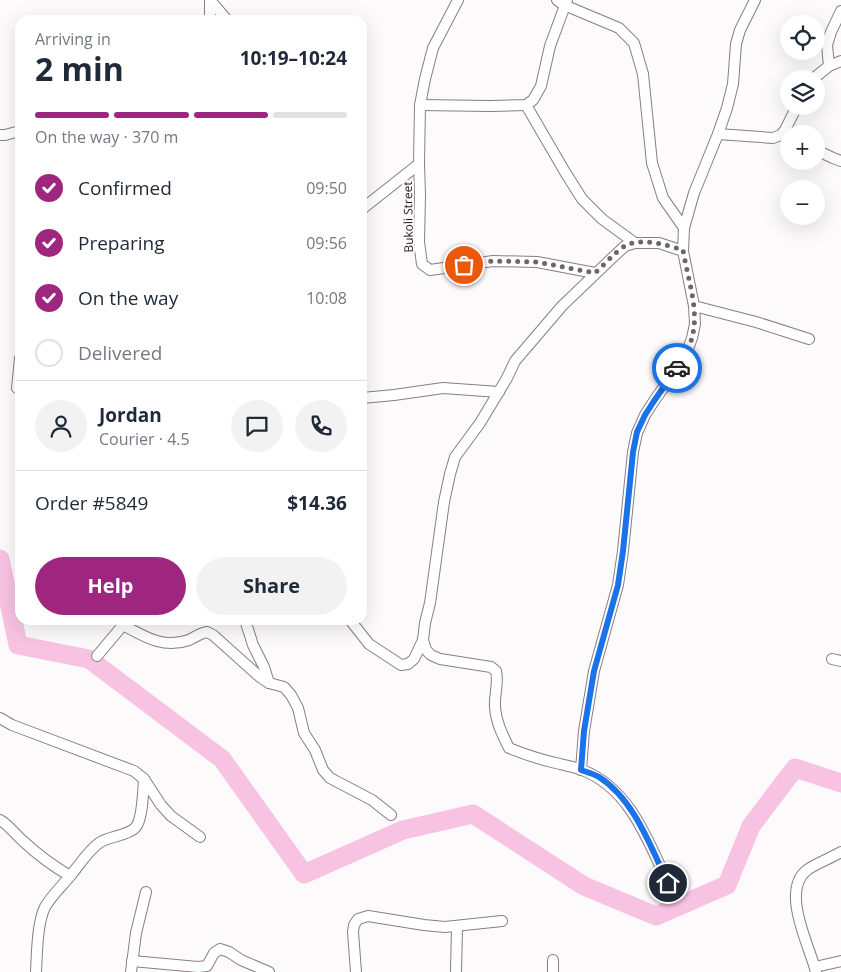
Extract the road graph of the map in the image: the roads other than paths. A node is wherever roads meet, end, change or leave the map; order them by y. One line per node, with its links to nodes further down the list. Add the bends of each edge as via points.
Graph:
1 (210, 0): 6 (street); 7 (street)
2 (458, 0): 11 (street, Bukoli Street, via 433,48)
3 (563, 2): 12 (street, via 541,86 534,100); 21 (street, via 619,28 634,43 643,74 652,163 662,198)
4 (751, 2): 14 (street, via 736,44 733,84)
5 (841, 11): 9 (street, via 827,45)
6 (210, 15)
7 (223, 15)
8 (841, 61): 9 (street)
9 (829, 66): 10 (street)
10 (824, 70)
11 (420, 105): 12 (street); 19 (street, Bukoli Street)
12 (526, 105): 22 (street, via 582,198 602,219)
13 (15, 132): 15 (street)
14 (718, 134): 16 (street, via 773,138); 21 (street, via 694,193)
15 (0, 135)
16 (780, 135)
17 (825, 154): 18 (street)
18 (841, 161)
19 (419, 164): 20 (street); 24 (street, Bukoli Street, via 419,242 422,264 430,270 493,261 537,262)
20 (367, 204)
21 (684, 228): 23 (street)
22 (634, 243): 23 (street, via 659,243); 24 (street, via 625,246)
23 (683, 250): 25 (street)
24 (595, 273): 27 (street, via 515,361)
25 (694, 306): 26 (street); 37 (street, via 695,324 685,357 637,432 618,585 594,671)
26 (809, 339)
27 (499, 392): 28 (street, via 443,388); 33 (street, via 456,457 450,474)
28 (367, 398)
29 (122, 625): 34 (street)
30 (127, 625): 35 (street, via 159,642 176,643 207,632)
31 (247, 625): 35 (street)
32 (354, 625): 33 (street, via 369,644 401,665 414,659)
33 (423, 640): 37 (street, via 426,650 440,659 490,666 496,671 498,726 509,748)
34 (97, 656)
35 (269, 683): 39 (street, via 284,687 292,695 304,732 322,770)
36 (0, 718): 38 (street, via 134,771)
37 (581, 770): 44 (street, via 617,791 634,814)
38 (144, 779): 41 (street, via 171,816); 43 (street, via 139,821 135,828 99,843)
39 (391, 815)
40 (0, 820): 43 (street, via 44,860)
41 (200, 837)
42 (841, 852): 52 (street, via 807,870 798,880 796,903)
43 (70, 876): 53 (street, via 44,909)
44 (668, 883)
45 (146, 892): 50 (street)
46 (502, 921): 47 (street)
47 (457, 927): 55 (street, via 424,926 368,916 358,919 353,932); 56 (street)
48 (553, 960): 57 (street)
49 (841, 961): 52 (street)
50 (131, 967): 51 (street)
51 (207, 969): 54 (street, via 214,953 220,949)
52 (816, 969)
53 (36, 972)
54 (269, 972)
55 (356, 972)
56 (456, 972)
57 (553, 972)

